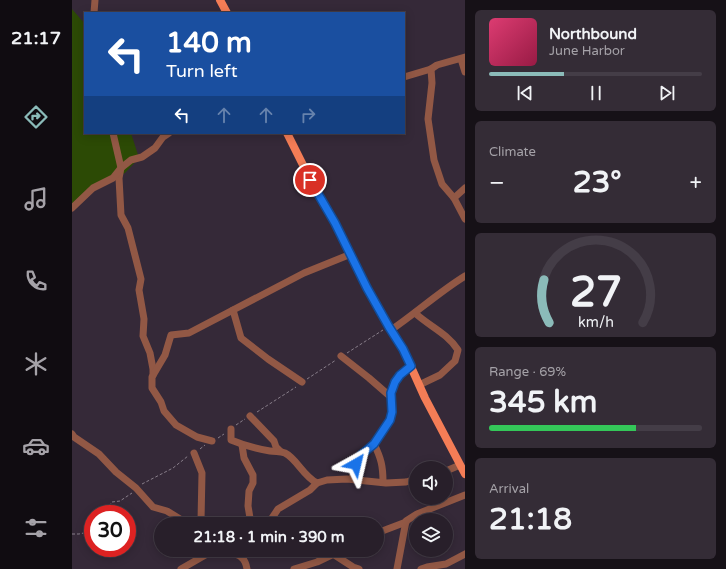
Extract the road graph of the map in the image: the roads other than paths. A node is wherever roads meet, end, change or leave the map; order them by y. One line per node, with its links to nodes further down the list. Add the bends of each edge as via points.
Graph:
1 (95, 0): 3 (street)
2 (220, 0): 4 (main road)
3 (94, 12)
4 (226, 12)
5 (464, 59): 6 (street, via 437,65); 7 (street)
6 (431, 69): 8 (street); 14 (street, via 428,119 431,145 442,184)
7 (465, 72)
8 (405, 77)
9 (113, 134): 12 (street)
10 (168, 134): 12 (street, via 155,148)
11 (288, 134): 17 (main road)
12 (120, 168): 15 (street, via 113,178 93,188); 24 (street, via 121,215 128,228 142,279 139,290 144,320 143,336 150,353)
13 (465, 188): 14 (street)
14 (454, 198): 16 (street)
15 (72, 208)
16 (465, 219)
17 (351, 254): 19 (street, via 304,273); 21 (main road)
18 (465, 276): 20 (street)
19 (233, 310): 24 (street, via 189,333 171,335 165,355); 25 (street, via 242,338)
20 (415, 313): 21 (street); 26 (street, via 453,342 458,350 455,361 440,375)
21 (390, 329): 23 (main road)
22 (341, 356): 27 (street)
23 (411, 366): 26 (main road); 27 (street, via 395,382)
24 (152, 376): 31 (street, via 152,388 164,411 176,425 197,437)
25 (302, 382)
26 (419, 385): 36 (main road)
27 (392, 398): 32 (street, via 390,420)
28 (250, 416): 34 (street, via 274,440)
29 (231, 429): 33 (street, via 231,440)
30 (72, 434): 44 (street, via 99,454 153,507)
31 (212, 441)
32 (374, 444): 39 (street, via 361,455); 41 (street, via 380,456)
33 (242, 445): 34 (street); 46 (street, via 253,483 248,506)
34 (280, 451): 42 (street, via 287,454 310,480)
35 (194, 453): 45 (street, via 202,473)
36 (460, 465): 37 (street); 38 (main road)
37 (453, 468)
38 (465, 474)
39 (352, 479): 41 (street); 42 (street)
40 (409, 481): 41 (street)
41 (383, 482)
42 (317, 483): 47 (street, via 278,509)
43 (465, 495): 48 (street, via 417,514)
44 (177, 517)
45 (201, 517)
46 (250, 517)
47 (273, 517)
48 (406, 522): 49 (street); 59 (street)
49 (384, 530)
50 (465, 554): 60 (street, via 446,564)
51 (202, 557): 55 (street)
52 (242, 557): 56 (street)
53 (328, 557): 57 (street)
54 (338, 557): 58 (street)
55 (181, 569)
56 (247, 569)
57 (294, 569)
58 (359, 569)
59 (398, 569)
60 (421, 569)

